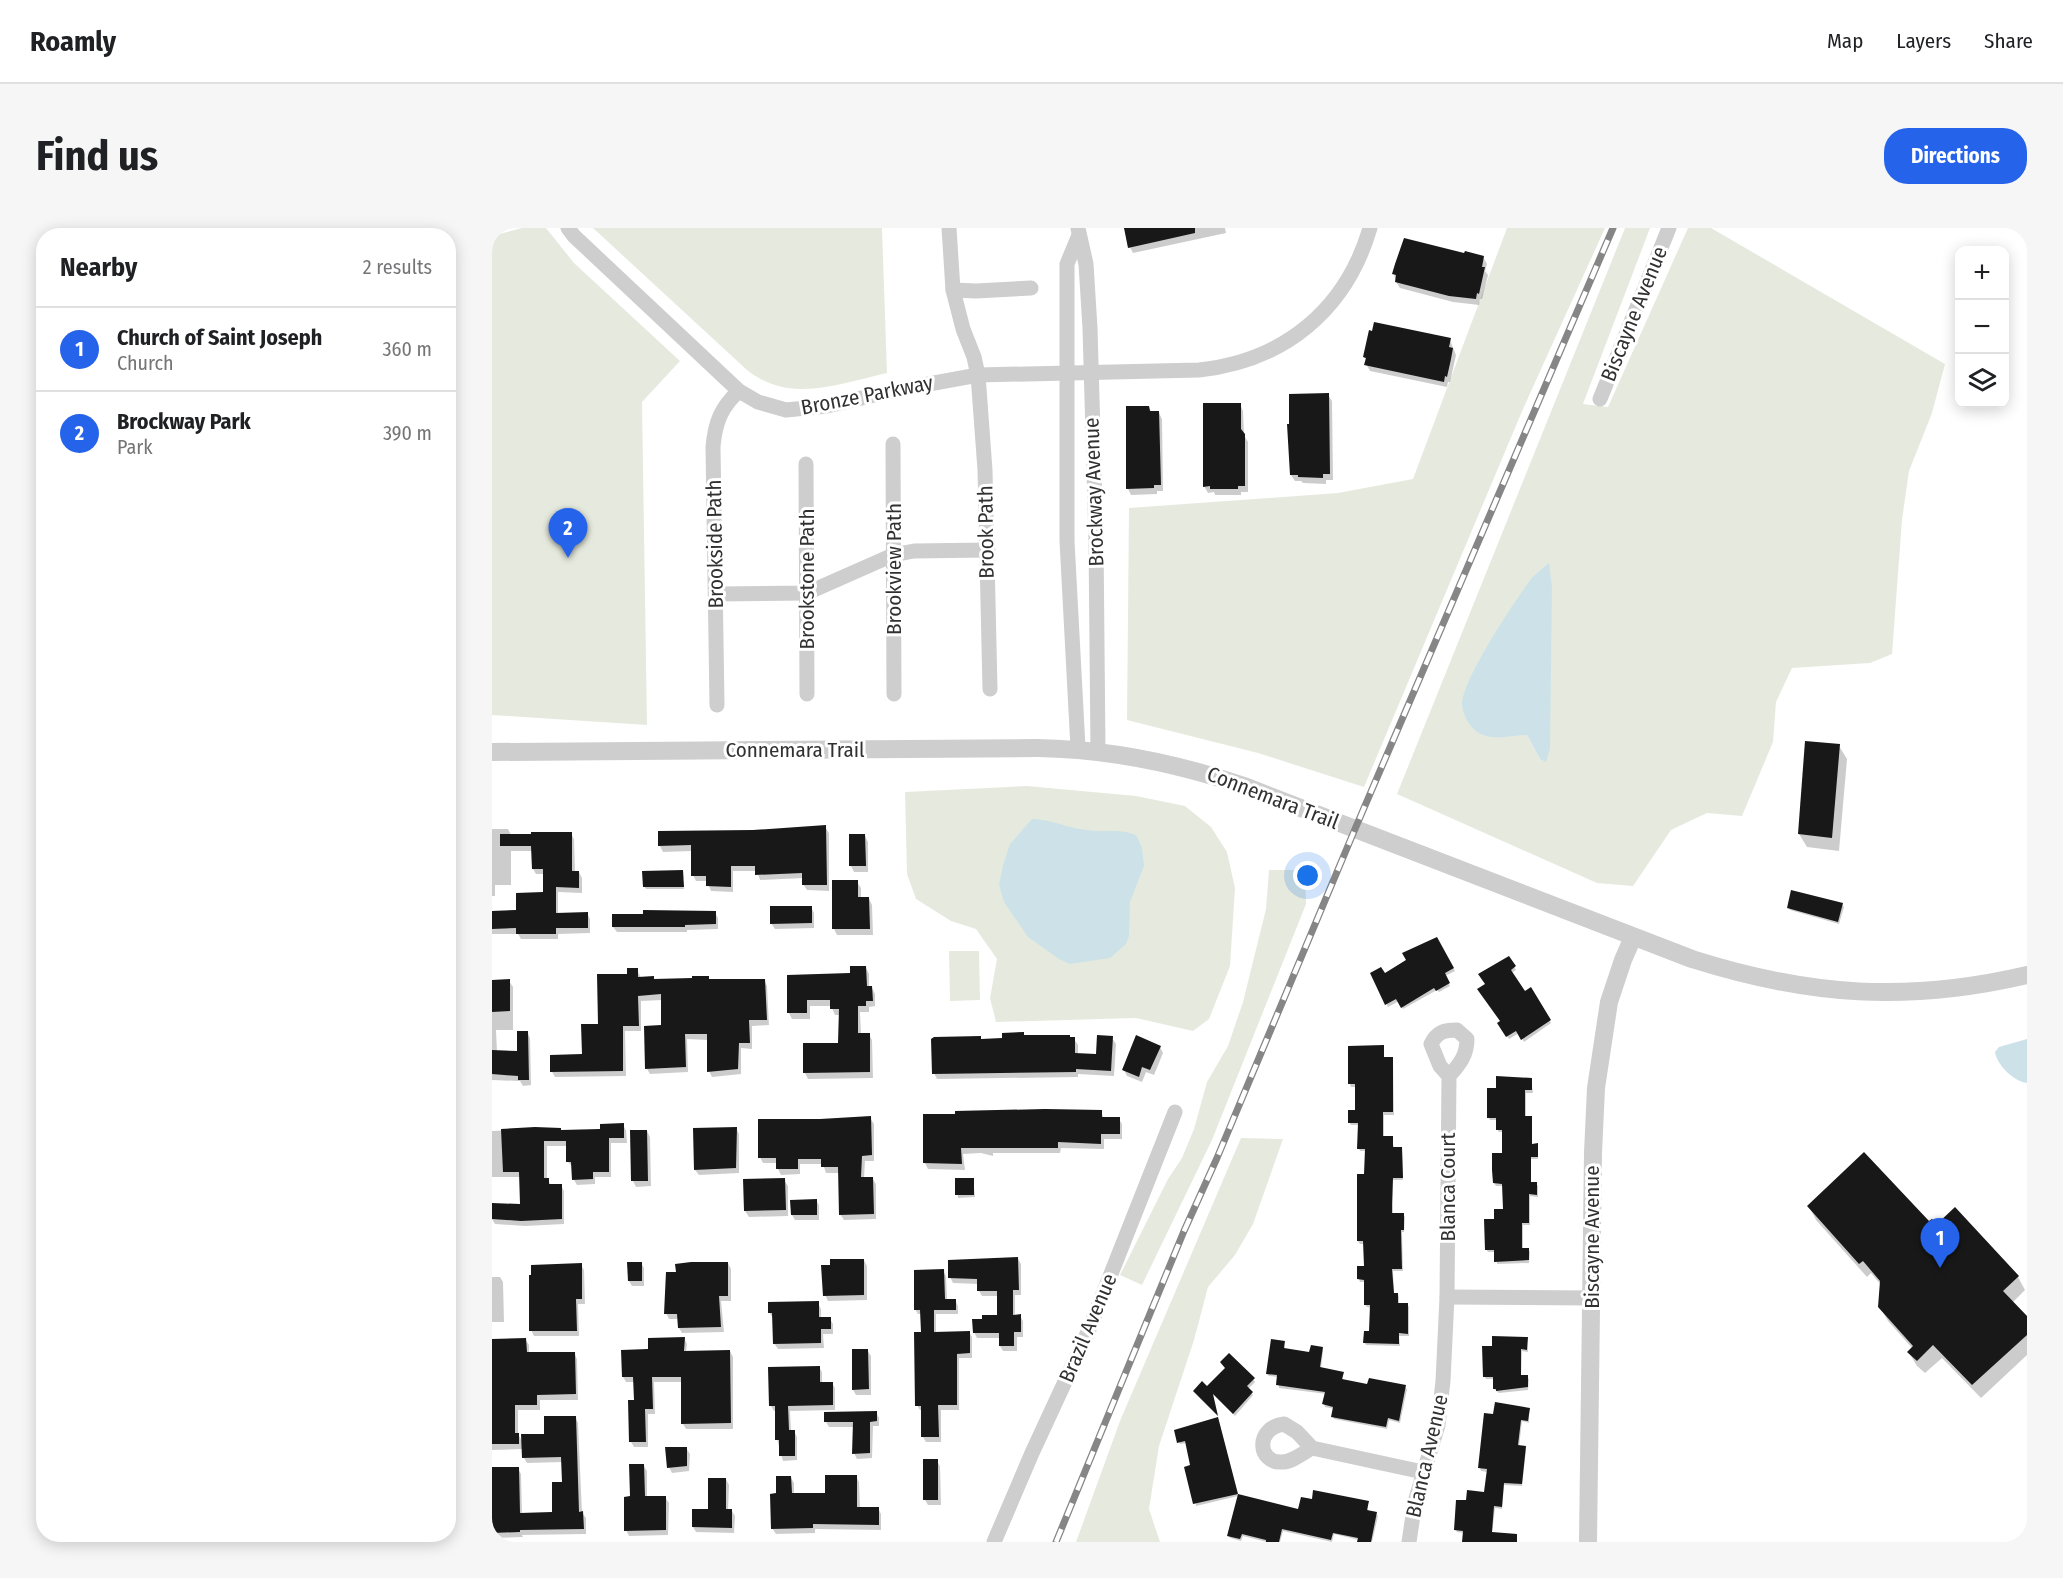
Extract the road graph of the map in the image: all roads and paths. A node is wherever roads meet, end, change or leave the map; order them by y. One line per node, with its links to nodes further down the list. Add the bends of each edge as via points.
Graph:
1 (568, 228): 11 (street, Bronze Parkway)
2 (949, 228): 7 (street, Brook Path)
3 (1370, 228): 9 (street, Bronze Parkway, via 1357,265 1334,301 1306,329 1270,351 1216,368)
4 (1669, 228): 12 (street, Biscayne Avenue)
5 (1078, 231): 8 (street, Brockway Avenue, via 1067,264); 9 (street, Brockway Avenue, via 1086,264)
6 (1031, 288): 7 (street)
7 (953, 290): 10 (street, Brook Path)
8 (1067, 372): 9 (street, Bronze Parkway); 10 (street, Bronze Parkway); 23 (street, Brockway Avenue, via 1067,542)
9 (1091, 372): 24 (street, Brockway Avenue)
10 (978, 375): 11 (street, Bronze Parkway, via 827,406 786,410 758,402); 15 (street, Brook Path)
11 (739, 391): 18 (street, Brookside Path, via 724,408 713,447)
12 (1600, 399)
13 (893, 444): 16 (street, Brookview Path)
14 (806, 464): 17 (street, Brookstone Path)
15 (988, 550): 16 (street); 19 (street, Brook Path)
16 (893, 555): 17 (street); 21 (street, Brookview Path)
17 (807, 593): 18 (street); 20 (street, Brookstone Path)
18 (716, 594): 22 (street, Brookside Path)
19 (990, 690)
20 (807, 694)
21 (894, 694)
22 (717, 705)
23 (1078, 748): 24 (street, Connemara Trail); 25 (street, Connemara Trail)
24 (1098, 751): 26 (street, Connemara Trail, via 1198,770)
25 (492, 752)
26 (1633, 937): 27 (street, Connemara Trail, via 1738,973 1835,990 1916,992); 31 (street, Biscayne Avenue, via 1609,1002 1596,1088)
27 (2027, 975)
28 (1449, 1076): 30 (street, Blanca Court)
29 (1175, 1112): 34 (street, Brazil Avenue, via 1088,1332)
30 (1447, 1297): 31 (street); 33 (street, Blanca Avenue, via 1442,1401)
31 (1592, 1298): 36 (street, Biscayne Avenue)
32 (1312, 1448): 33 (street)
33 (1423, 1472): 35 (street, Blanca Avenue)
34 (994, 1542)
35 (1409, 1542)
36 (1588, 1542)

